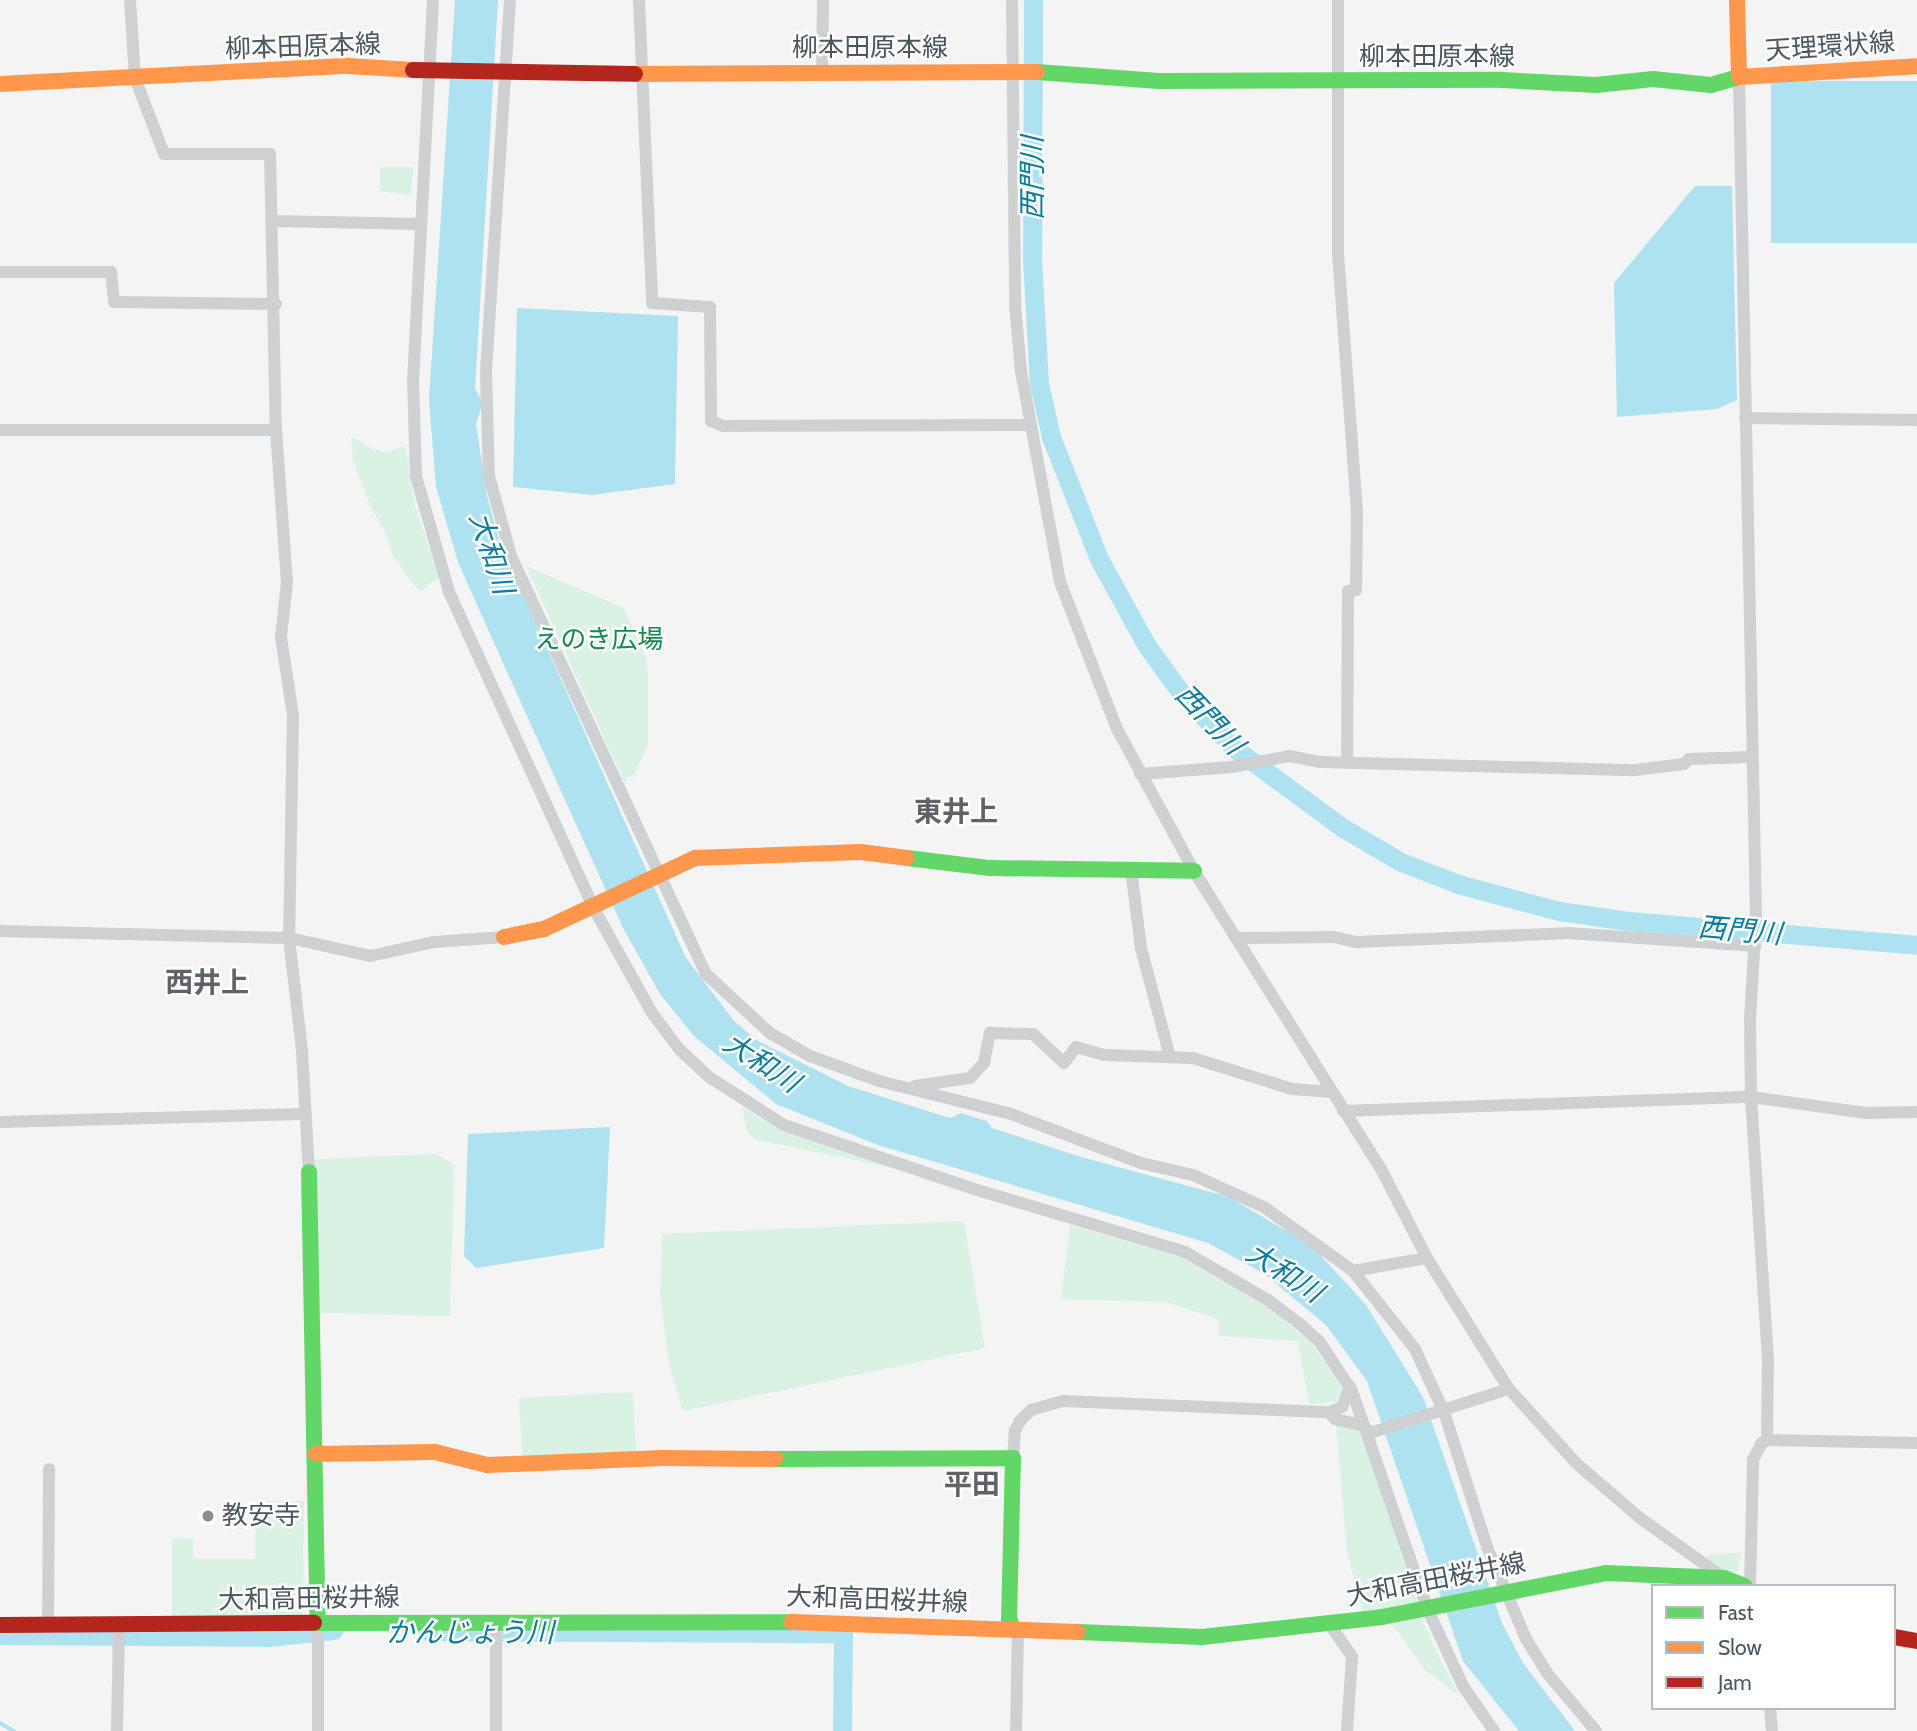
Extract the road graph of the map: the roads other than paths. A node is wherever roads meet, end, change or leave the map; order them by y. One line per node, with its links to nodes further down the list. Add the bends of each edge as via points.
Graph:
1 (130, 0): 16 (street)
2 (433, 0): 10 (street)
3 (510, 0): 14 (street)
4 (639, 0): 13 (street)
5 (822, 0): 12 (street)
6 (1012, 0): 11 (street)
7 (1338, 0): 17 (street)
8 (1737, 0): 15 (main road, 天理環状線)
9 (1917, 66): 15 (main road, 天理環状線)
10 (431, 71): 14 (main road, 柳本田原本線); 16 (main road, 柳本田原本線, via 348,66); 20 (street)
11 (1017, 72): 12 (main road, 柳本田原本線); 17 (main road, 柳本田原本線, via 1159,81); 25 (street, via 1014,305)
12 (822, 73): 13 (main road, 柳本田原本線)
13 (642, 74): 14 (main road, 柳本田原本線); 25 (street, via 652,303 710,307 711,421 723,426)
14 (503, 75): 33 (street, via 486,370 489,476 512,556)
15 (1739, 77): 17 (main road, 柳本田原本線, via 1711,85 1653,79 1596,85); 23 (street)
16 (135, 78): 18 (main road, 柳本田原本線); 19 (street, via 163,154 270,154)
17 (1338, 80): 29 (street, via 1338,253 1357,510 1356,590 1348,592)
18 (0, 85)
19 (273, 221): 20 (street); 22 (street)
20 (421, 224): 34 (street, via 413,448 432,547)
21 (0, 272): 22 (street, via 111,272 114,302)
22 (276, 304): 27 (street)
23 (1745, 418): 24 (street); 28 (street)
24 (1917, 420)
25 (1030, 425): 30 (street, via 1063,591)
26 (0, 430): 27 (street)
27 (276, 430): 37 (street, via 287,582 281,637 293,715)
28 (1752, 757): 29 (street, via 1689,759 1684,764 1635,770); 39 (street)
29 (1347, 762): 30 (street, via 1289,756 1233,767)
30 (1140, 775): 32 (street)
31 (1131, 870): 32 (main road); 33 (main road, via 968,867 860,852 695,858); 40 (street, via 1141,948)
32 (1194, 871): 38 (street)
33 (661, 876): 34 (main road); 41 (street, via 691,948 706,974 734,1003 770,1033 810,1056)
34 (596, 906): 36 (main road, via 544,929); 51 (street, via 652,1013 679,1049 757,1111 784,1125 974,1189 1185,1252 1300,1324 1318,1341)
35 (0, 931): 37 (street)
36 (504, 937): 37 (street, via 434,942 370,956)
37 (289, 938): 46 (street)
38 (1238, 938): 39 (street, via 1334,937 1356,942 1568,933); 42 (street)
39 (1756, 944): 43 (street, via 1750,1019)
40 (1170, 1057): 41 (street, via 1104,1055 1076,1047 1064,1063 1033,1034 990,1033 984,1063 970,1078); 42 (street, via 1222,1065 1246,1077 1292,1089)
41 (907, 1087): 50 (street, via 1011,1114 1141,1163 1193,1175 1272,1212)
42 (1332, 1093): 44 (street)
43 (1751, 1097): 44 (street); 45 (street, via 1866,1113); 56 (street, via 1768,1359)
44 (1343, 1111): 49 (street, via 1381,1170)
45 (1917, 1112)
46 (304, 1114): 47 (street); 48 (street)
47 (0, 1122)
48 (309, 1172): 58 (main road)
49 (1427, 1258): 50 (street); 52 (street)
50 (1353, 1271): 54 (street, via 1415,1349)
51 (1350, 1387): 53 (street, via 1342,1407); 55 (street)
52 (1509, 1389): 54 (street); 61 (street, via 1577,1464 1640,1518)
53 (1329, 1412): 55 (street, via 1335,1419); 59 (street, via 1063,1401 1031,1410 1020,1421 1014,1431)
54 (1442, 1413): 55 (street); 64 (street)
55 (1372, 1432): 65 (street)
56 (1767, 1440): 57 (street); 63 (street, via 1753,1460)
57 (1917, 1443)
58 (316, 1454): 59 (main road, via 435,1452 486,1465 663,1458 711,1462 855,1456); 69 (main road)
59 (1013, 1458): 71 (main road, via 1009,1619)
60 (49, 1469): 67 (street)
61 (1724, 1578): 62 (main road, 大和高田桜井線); 64 (main road, 大和高田桜井線, via 1606,1573)
62 (1742, 1584)
63 (1748, 1584)
64 (1503, 1593): 65 (main road, 大和高田桜井線); 82 (street, via 1547,1673)
65 (1430, 1607): 68 (main road, 大和高田桜井線); 81 (street, via 1463,1686)
66 (0, 1625): 67 (main road, 大和高田桜井線)
67 (48, 1625): 72 (main road, 大和高田桜井線)
68 (1330, 1625): 71 (main road, 大和高田桜井線, via 1202,1637); 80 (street, via 1352,1657)
69 (318, 1629): 70 (main road, 大和高田桜井線); 72 (main road, 大和高田桜井線); 77 (street)
70 (496, 1629): 71 (main road, 大和高田桜井線, via 749,1620); 78 (street)
71 (1016, 1630): 79 (street)
72 (119, 1631): 76 (street)
73 (1896, 1637): 74 (main road)
74 (1917, 1640)
75 (1770, 1710): 83 (street)
76 (117, 1731)
77 (318, 1731)
78 (496, 1731)
79 (1016, 1731)
80 (1347, 1731)
81 (1494, 1731)
82 (1596, 1731)
83 (1772, 1731)

